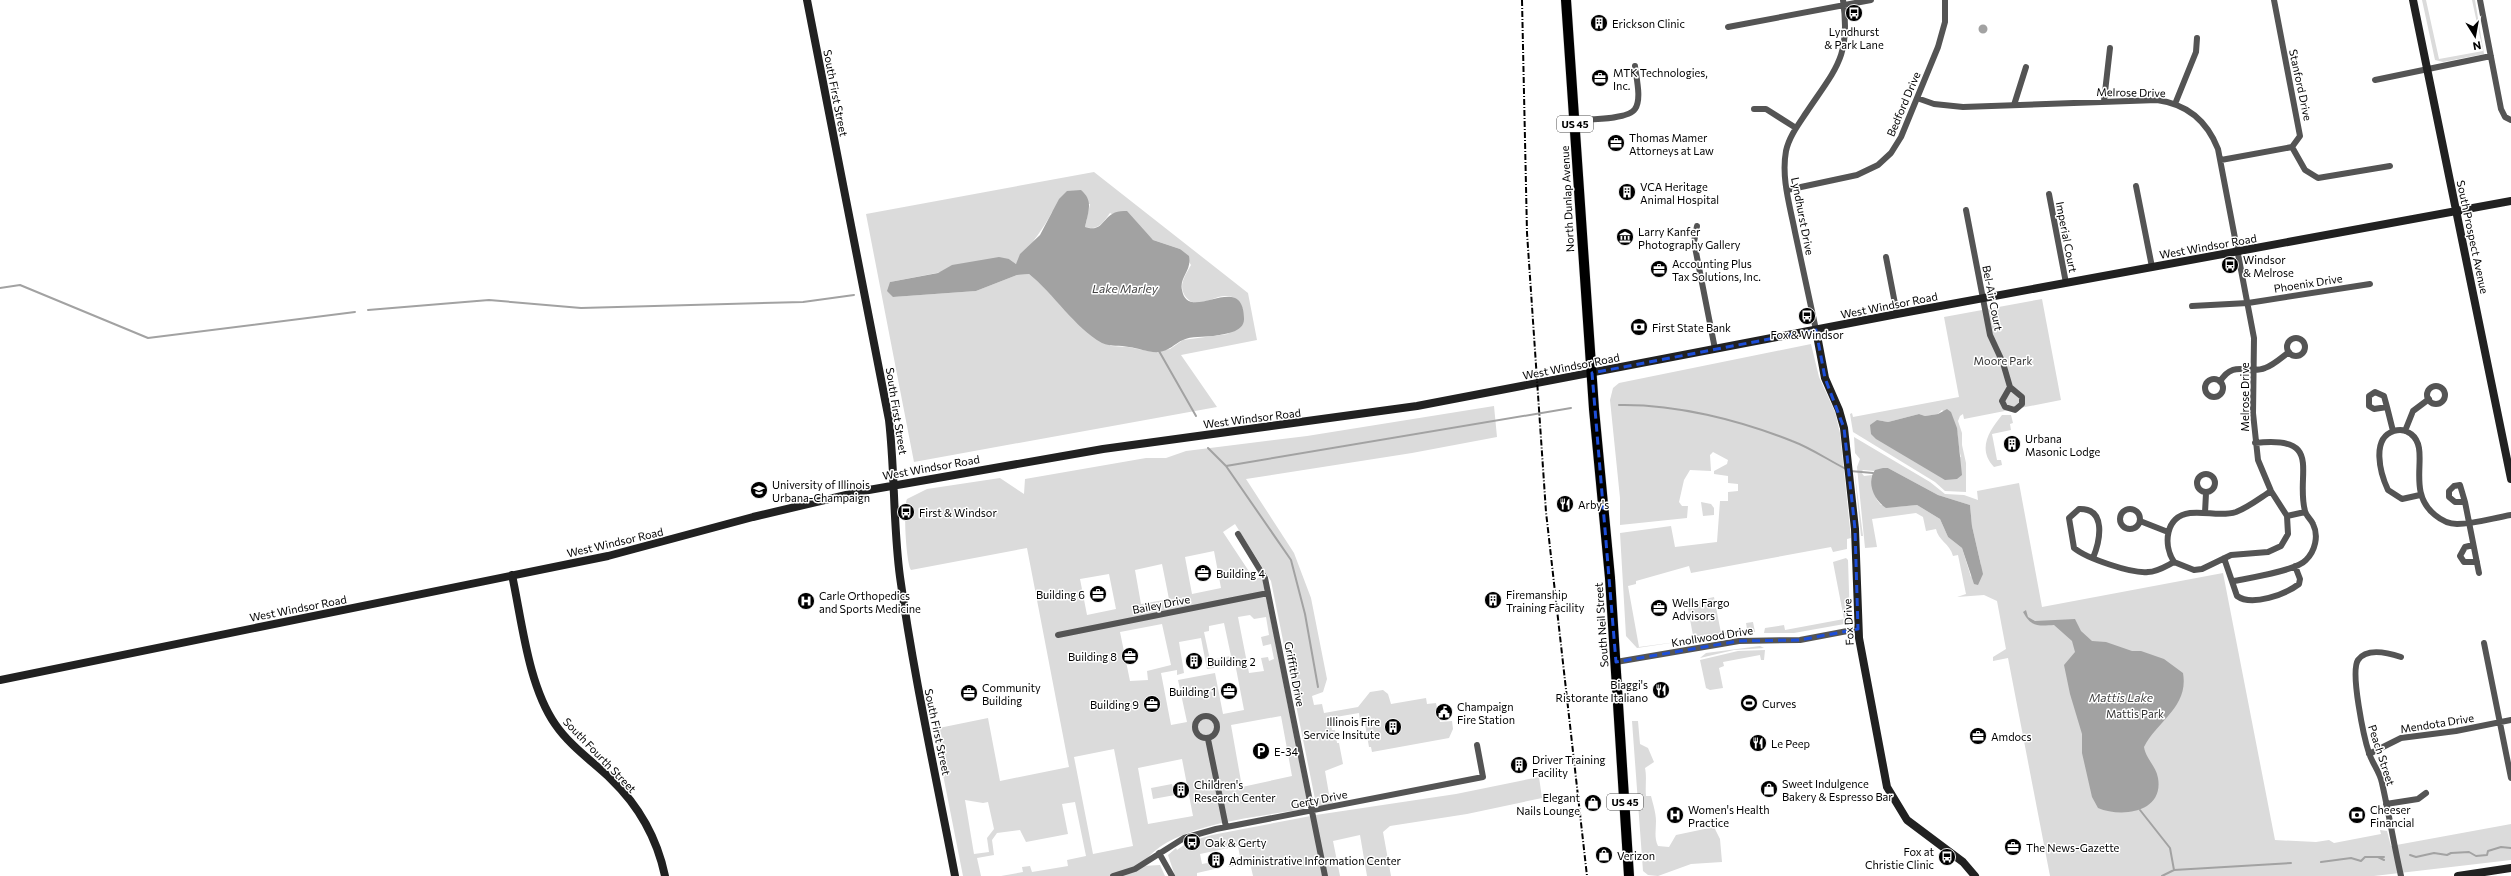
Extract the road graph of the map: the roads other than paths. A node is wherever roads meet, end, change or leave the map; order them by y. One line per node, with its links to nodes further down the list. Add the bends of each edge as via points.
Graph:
1 (806, 0): 57 (main road, South First Street, via 883,388 892,449)
2 (1566, 0): 22 (main road, North Dunlap Avenue / US 45)
3 (1871, 0): 8 (street)
4 (1945, 0): 17 (street, Bedford Drive, via 1943,32)
5 (2274, 0): 25 (street, Stanford Drive, via 2300,131 2297,143)
6 (2413, 0): 15 (main road, South Prospect Avenue)
7 (2480, 0): 12 (street)
8 (1843, 2): 9 (street); 24 (street, Lyndhurst Drive, via 1847,28 1842,56)
9 (1728, 27)
10 (2196, 38): 19 (street, via 2196,52)
11 (2110, 48): 18 (street)
12 (2491, 56): 15 (street); 23 (street, via 2501,109)
13 (1635, 66): 22 (street, via 1638,102 1636,109 1622,117)
14 (2026, 67): 20 (street)
15 (2427, 70): 16 (street); 33 (main road, South Prospect Avenue)
16 (2375, 80)
17 (1918, 98): 20 (street, Melrose Drive, via 1946,106); 29 (street, Bedford Drive, via 1896,146 1878,165 1857,175)
18 (2104, 101): 19 (street, Melrose Drive, via 2157,100); 20 (street, Melrose Drive)
19 (2174, 104): 26 (street, Melrose Drive, via 2193,113 2207,127 2214,138)
20 (2014, 105)
21 (1754, 109): 24 (street, via 1766,109)
22 (1575, 120): 48 (main road, North Dunlap Avenue / US 45)
23 (2509, 120)
24 (1796, 128): 29 (street, Lyndhurst Drive, via 1786,151)
25 (2292, 147): 26 (street); 27 (street, via 2305,170 2318,178)
26 (2221, 160): 35 (street, Melrose Drive)
27 (2390, 166)
28 (2136, 186): 37 (street)
29 (1787, 190): 44 (street, Lyndhurst Drive)
30 (2049, 194): 38 (street, Imperial Court)
31 (2511, 201): 33 (main road, West Windsor Road)
32 (1966, 210): 40 (street, Bel-Air Court)
33 (2457, 211): 35 (main road, West Windsor Road); 56 (main road, South Prospect Avenue)
34 (1697, 226): 45 (street, via 1694,242)
35 (2238, 252): 37 (main road, West Windsor Road); 41 (street)
36 (1886, 257): 43 (street)
37 (2152, 267): 38 (main road, West Windsor Road)
38 (2066, 283): 40 (main road, West Windsor Road)
39 (2370, 284): 41 (street, Phoenix Drive)
40 (1982, 299): 43 (main road, West Windsor Road); 50 (street, Bel-Air Court, via 1990,336 2003,363)
41 (2248, 303): 42 (street, Phoenix Drive); 47 (street, Melrose Drive, via 2254,338)
42 (2192, 306)
43 (1897, 314): 44 (main road, West Windsor Road)
44 (1816, 330): 45 (main road, West Windsor Road); 80 (main road, Fox Drive, via 1825,378 1844,428 1856,534)
45 (1715, 349): 48 (main road, West Windsor Road)
46 (2289, 352): 47 (street, via 2265,369)
47 (2254, 370): 49 (street, via 2234,370 2223,376); 55 (street, Melrose Drive)
48 (1592, 373): 57 (main road, West Windsor Road, via 1417,406 1103,449); 84 (main road, South Neil Street / US 45)
49 (2220, 382)
50 (2010, 387)
51 (2429, 400): 54 (street, via 2413,411)
52 (2387, 407): 53 (street)
53 (2393, 431): 54 (street); 60 (street, via 2384,437 2379,445 2386,486 2391,493 2400,498)
54 (2405, 431): 60 (street, via 2412,435 2419,447)
55 (2255, 443): 58 (street, Melrose Drive, via 2258,460); 62 (street, Melrose Drive, via 2275,441 2287,444 2303,457)
56 (2511, 479)
57 (894, 485): 77 (main road, West Windsor Road, via 818,500 608,556); 99 (main road, South First Street, via 900,575 917,684)
58 (2271, 491): 63 (street, via 2236,512); 65 (street, Melrose Drive)
59 (2206, 493): 63 (street)
60 (2420, 495): 67 (street, via 2428,510 2439,519 2450,523)
61 (2465, 502): 67 (street)
62 (2305, 512): 65 (street); 75 (street, Melrose Drive, via 2313,524 2316,537 2314,548 2306,561)
63 (2205, 513): 68 (street, via 2183,515)
64 (2511, 515): 67 (street)
65 (2287, 516): 72 (street, via 2288,534 2276,550 2242,553)
66 (2140, 521): 68 (street)
67 (2469, 523): 70 (street)
68 (2168, 532): 73 (street, via 2170,553)
69 (1238, 534): 79 (street, Griffith Drive, via 1265,578)
70 (2473, 545): 74 (street); 74 (street, via 2464,547 2460,556 2464,562)
71 (2093, 558): 71 (street, via 2074,548 2069,518 2079,509 2088,509 2098,520 2100,541); 73 (street, via 2135,572 2148,572)
72 (2224, 558): 73 (street, via 2202,569 2194,570); 78 (street)
73 (2174, 562)
74 (2477, 562): 76 (street)
75 (2296, 566): 78 (street, Melrose Drive, via 2266,576); 78 (street, via 2299,584 2271,596 2247,601 2241,599 2237,596)
76 (2479, 573)
77 (512, 575): 85 (main road, West Windsor Road); 98 (main road, South Fourth Street, via 532,670 554,723 578,751 611,780 639,811 656,842)
78 (2234, 581)
79 (1268, 593): 81 (street, Bailey Drive); 94 (street, Griffith Drive)
80 (1858, 629): 84 (street, Knollwood Drive, via 1800,640 1739,640); 104 (main road, Fox Drive, via 1884,778 1892,798 1915,827 1963,862)
81 (1058, 635)
82 (2484, 643): 87 (street)
83 (2400, 657): 90 (street, Peach Street, via 2386,652 2365,654 2356,666 2362,727)
84 (1616, 662): 103 (main road, South Neil Street / US 45)
85 (0, 680)
86 (2511, 720): 87 (street, Mendota Drive)
87 (2499, 723): 90 (street, Mendota Drive, via 2456,732 2411,735 2392,741); 91 (street)
88 (1208, 739): 95 (street)
89 (1477, 745): 94 (street, Gerty Drive, via 1483,777)
90 (2369, 754): 93 (street, Peach Street, via 2382,782)
91 (2511, 778)
92 (2426, 793): 93 (street, via 2418,799)
93 (2386, 804): 105 (street, Peach Street)
94 (1312, 811): 95 (street, Gerty Drive); 102 (street, Griffith Drive)
95 (1226, 827): 96 (street, Gerty Drive, via 1184,838)
96 (1159, 853): 100 (street, Gerty Drive, via 1135,869); 101 (street)
97 (2511, 868): 106 (main road)
98 (665, 876)
99 (955, 876)
100 (1113, 876)
101 (1172, 876)
102 (1325, 876)
103 (1629, 876)
104 (1975, 876)
105 (2401, 876)
106 (2458, 876)

